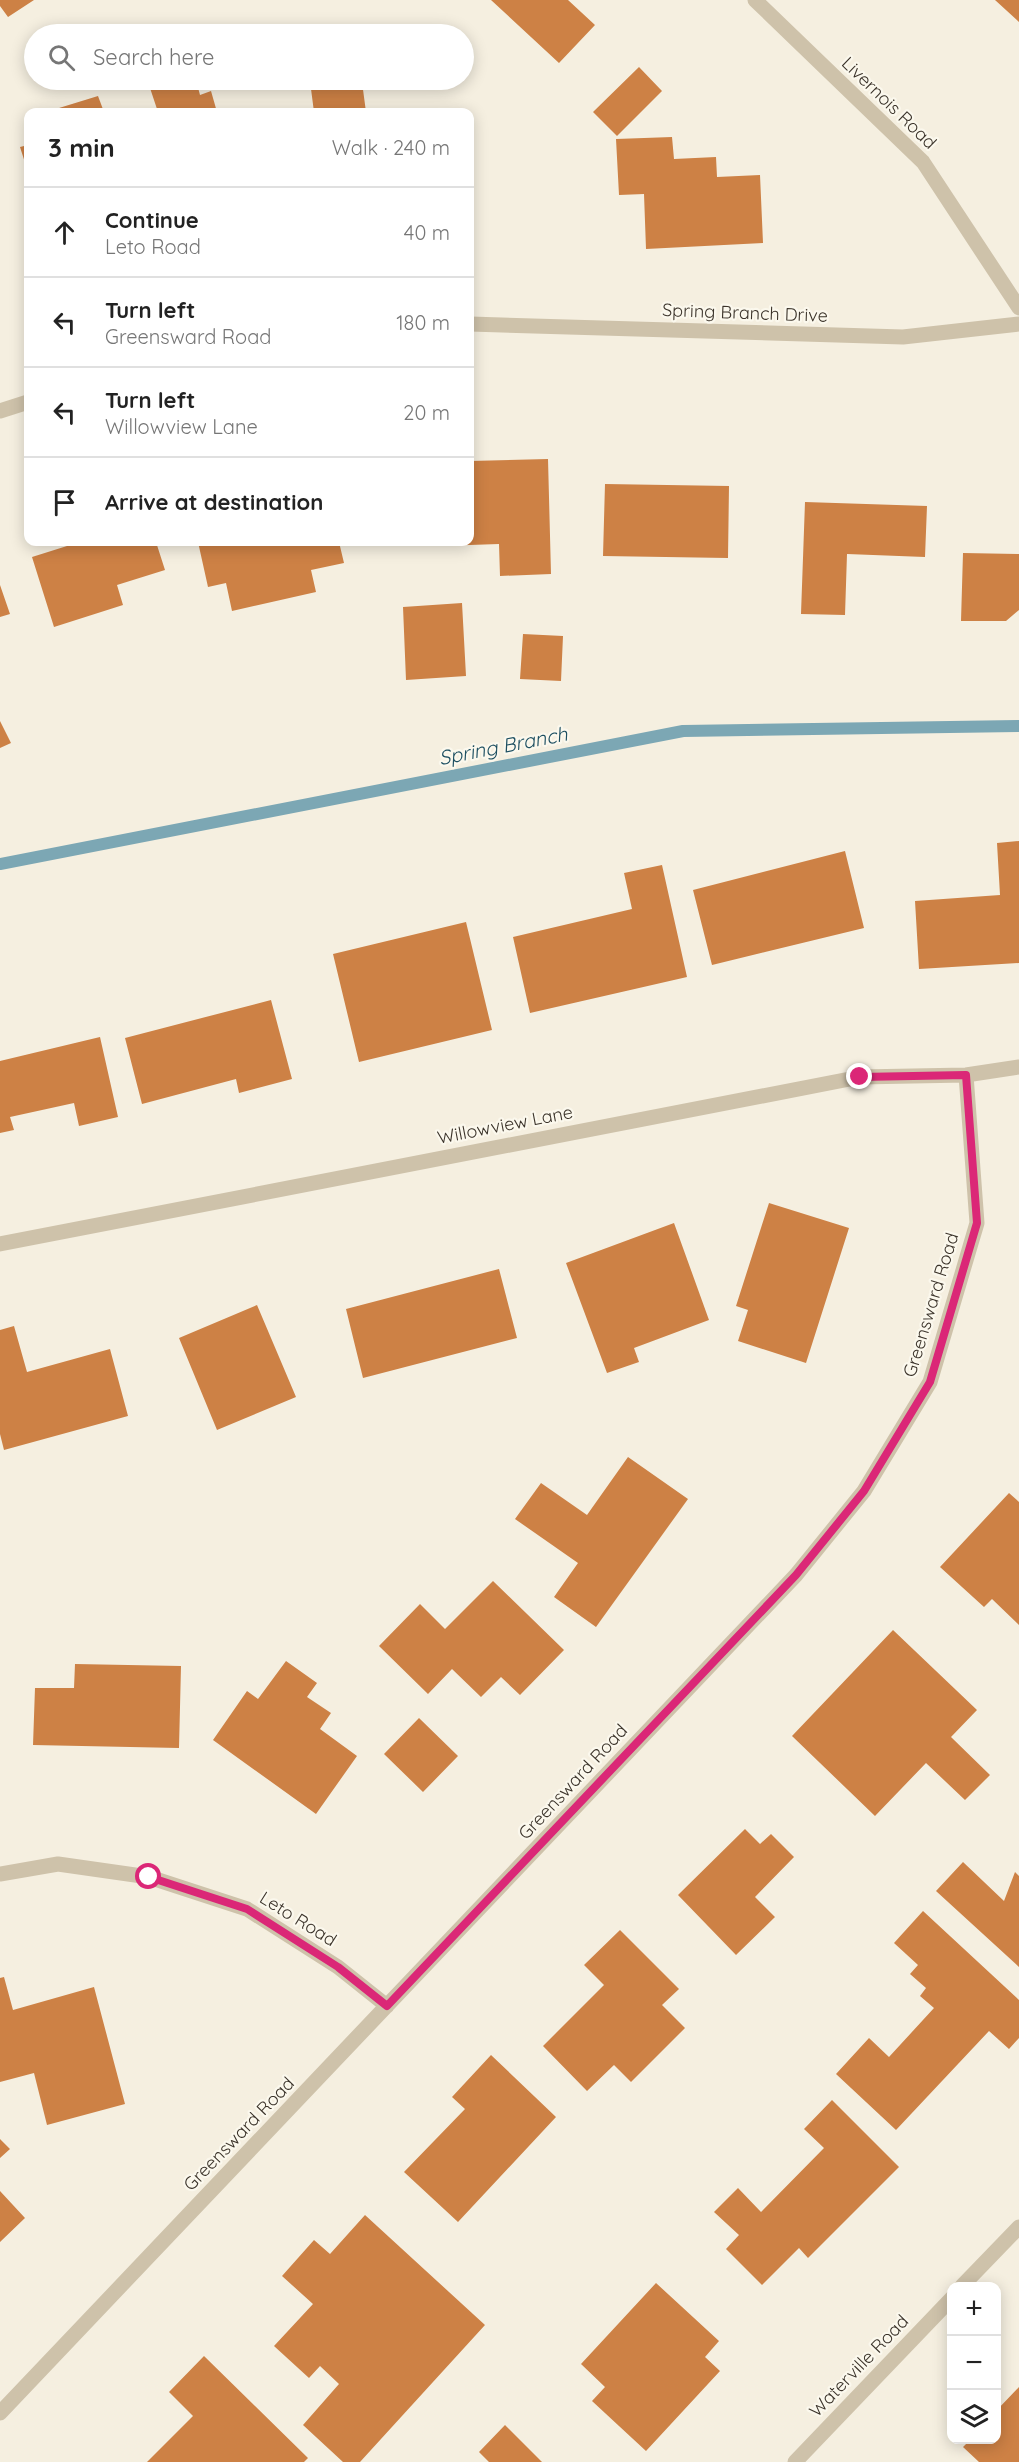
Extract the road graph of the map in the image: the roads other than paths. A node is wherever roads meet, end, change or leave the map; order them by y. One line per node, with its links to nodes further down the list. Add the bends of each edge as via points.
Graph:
1 (755, 0): 2 (street, Livernois Road, via 923,162)
2 (1019, 308)
3 (474, 324): 4 (street, Spring Branch Drive, via 903,337)
4 (1019, 324)
5 (24, 403): 6 (street)
6 (0, 411)
7 (1019, 1066): 8 (street, Willowview Lane)
8 (966, 1075): 9 (street, Willowview Lane, via 860,1077); 11 (street, Greensward Road, via 977,1223 930,1382 864,1491 796,1575)
9 (0, 1244)
10 (0, 1874): 11 (street, Leto Road, via 58,1864 149,1877 247,1909 338,1967)
11 (387, 2006): 15 (street, Greensward Road)
12 (1019, 2227): 13 (street)
13 (966, 2282)
14 (947, 2302): 16 (street, Waterville Road)
15 (0, 2413)
16 (795, 2462)

